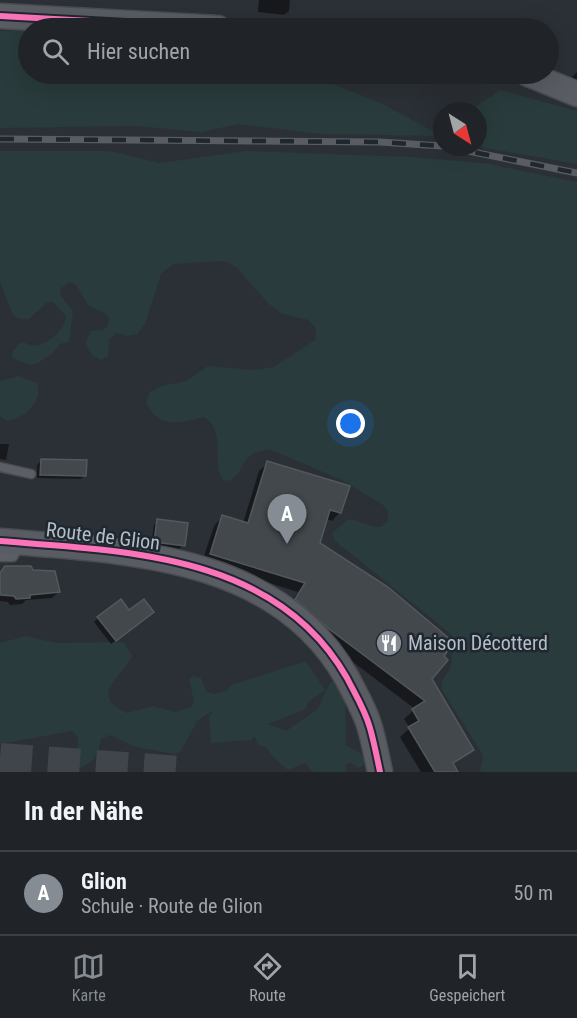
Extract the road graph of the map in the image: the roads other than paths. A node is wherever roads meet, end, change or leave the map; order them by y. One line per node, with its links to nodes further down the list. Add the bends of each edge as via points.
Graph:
1 (0, 16): 2 (street)
2 (36, 18)
3 (552, 84): 4 (street)
4 (577, 94)
5 (0, 467): 6 (lane)
6 (31, 474)
7 (11, 542): 8 (lane, via 13,557); 9 (street, Route de Glion, via 123,552 181,562 270,597 297,615 332,653 370,727)
8 (0, 557)
9 (380, 772)

